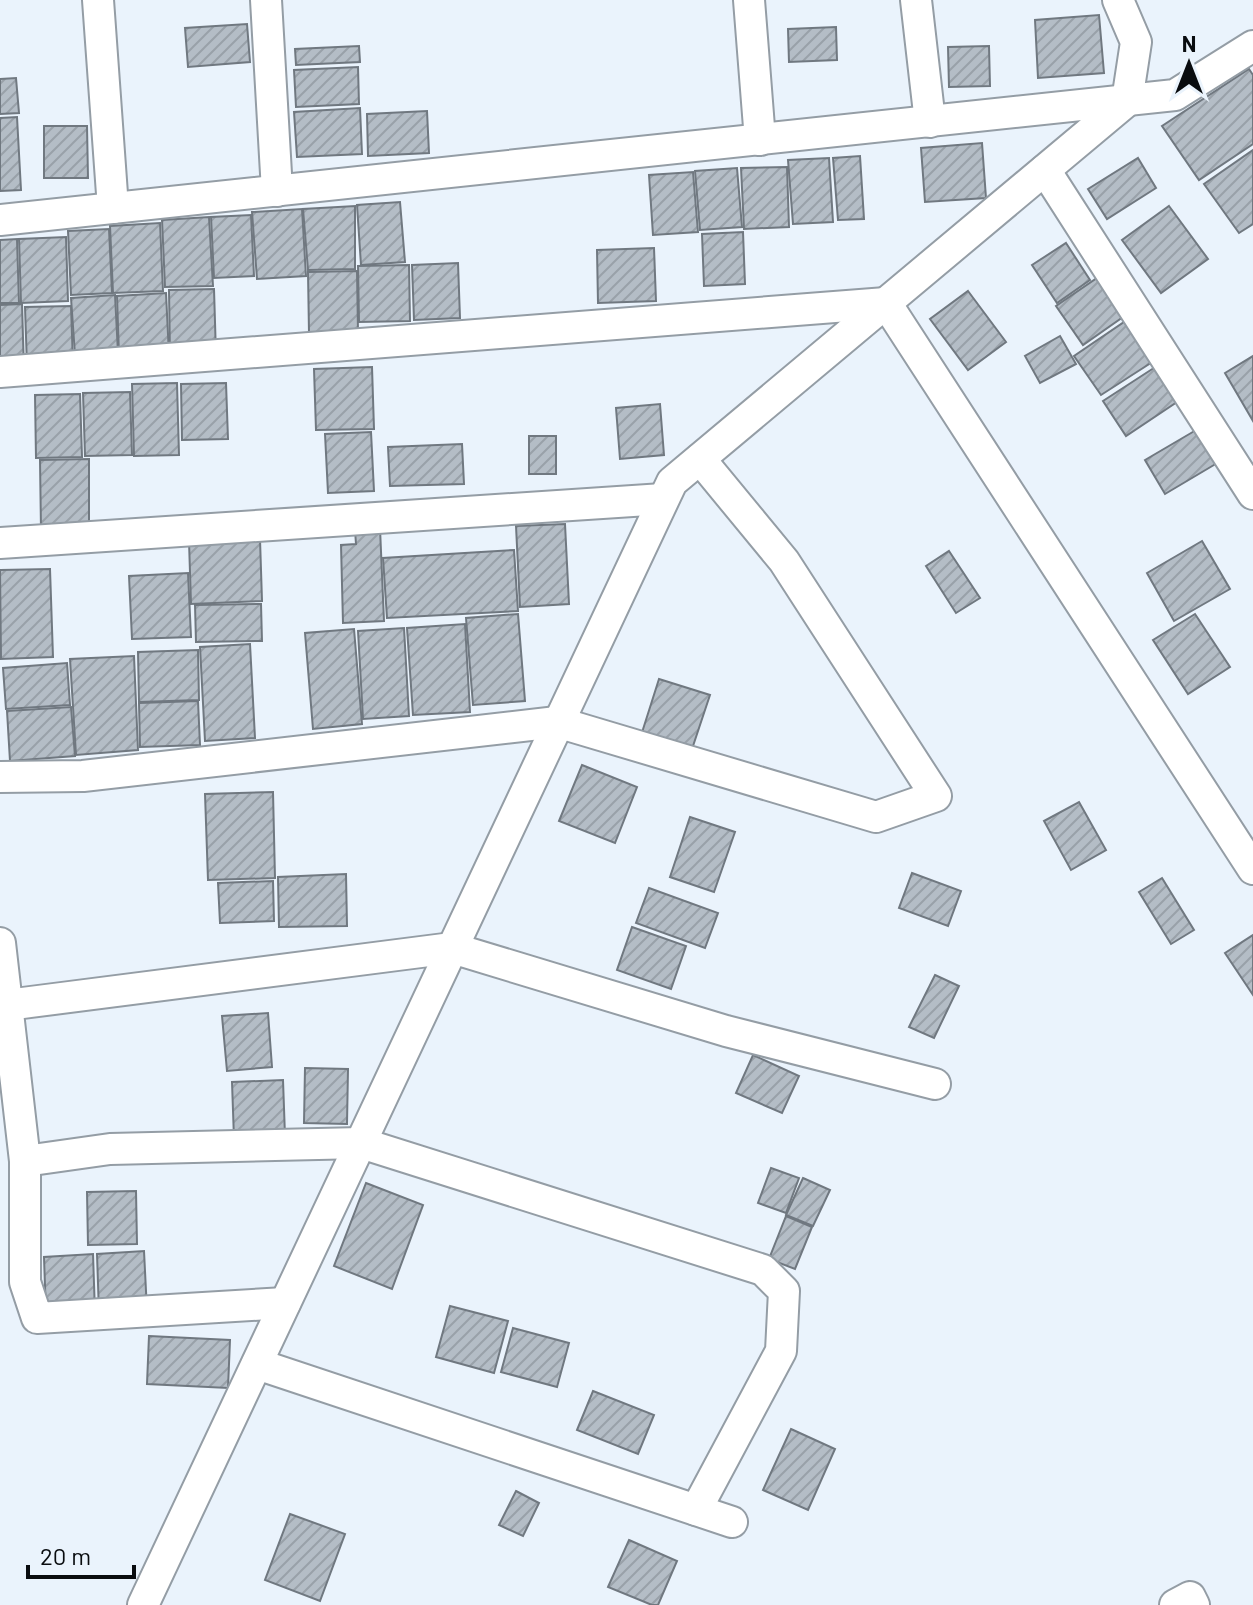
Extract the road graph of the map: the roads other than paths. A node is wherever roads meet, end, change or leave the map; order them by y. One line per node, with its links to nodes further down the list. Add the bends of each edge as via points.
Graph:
1 (98, 0): 12 (street)
2 (266, 0): 11 (street)
3 (749, 0): 9 (street)
4 (916, 0): 8 (street)
5 (1118, 0): 7 (street, via 1136,42)
6 (1253, 46): 7 (street, via 1175,95)
7 (1127, 101): 8 (street); 10 (street)
8 (930, 122): 9 (street)
9 (760, 140): 11 (street)
10 (1045, 170): 14 (street); 17 (street)
11 (277, 191): 12 (street)
12 (113, 208): 13 (street)
13 (0, 220)
14 (886, 303): 15 (street); 16 (street); 22 (street)
15 (0, 372)
16 (700, 459): 18 (street, via 672,482); 20 (street, via 784,561 936,796 876,817)
17 (1253, 494)
18 (663, 499): 19 (street); 20 (street)
19 (0, 543)
20 (557, 722): 21 (street, via 83,776); 24 (street)
21 (0, 777)
22 (1253, 869)
23 (0, 943): 25 (street)
24 (452, 948): 25 (street); 26 (street, via 726,1031); 27 (street)
25 (7, 1005): 28 (street)
26 (935, 1084)
27 (361, 1143): 28 (street, via 110,1149); 29 (street); 31 (street, via 763,1270 784,1291 781,1351)
28 (25, 1161): 29 (street, via 25,1282 37,1318)
29 (285, 1303): 30 (street)
30 (257, 1364): 31 (street); 33 (street)
31 (696, 1510): 32 (street)
32 (732, 1522)
33 (143, 1605)
34 (1175, 1605): 35 (street, via 1190,1597)
35 (1194, 1605)

